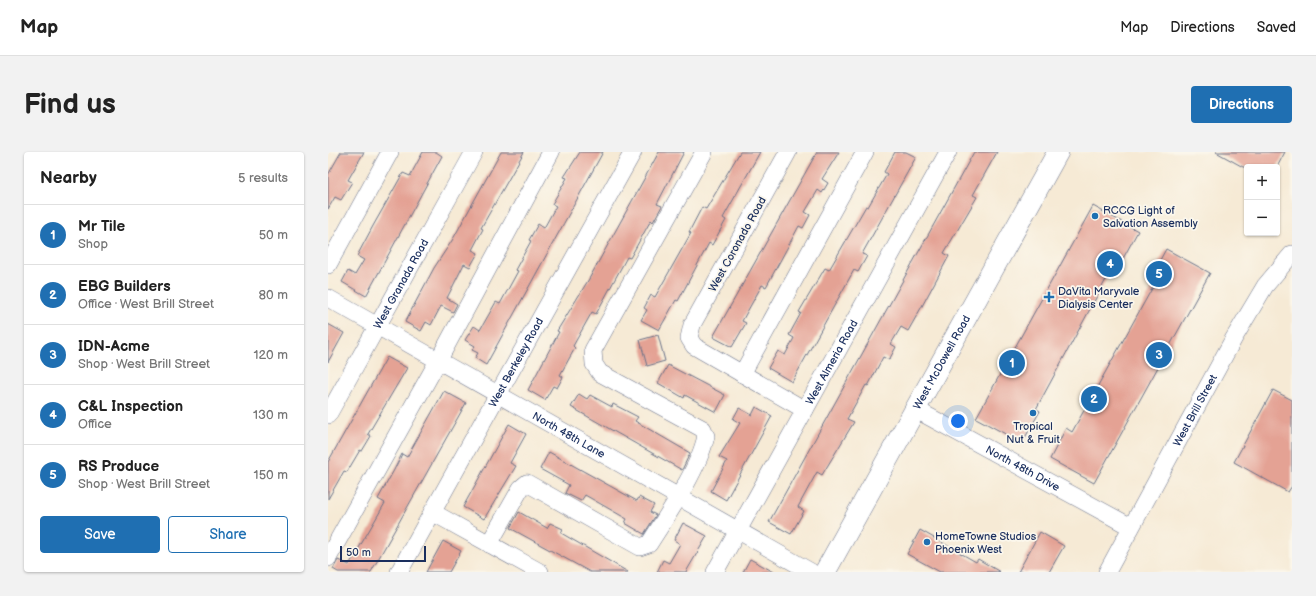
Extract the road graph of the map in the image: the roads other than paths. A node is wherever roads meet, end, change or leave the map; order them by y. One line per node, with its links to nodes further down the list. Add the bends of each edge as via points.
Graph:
1 (390, 152): 11 (street)
2 (474, 152): 13 (street, West Granada Road)
3 (551, 152): 14 (street)
4 (633, 152): 16 (street, West Berkeley Road)
5 (704, 152): 20 (street, via 593,350 594,364 600,373 703,429 706,436 704,445)
6 (788, 152): 15 (street, West Coronado Road, via 692,325 689,338 694,346)
7 (865, 152): 15 (street)
8 (948, 152): 18 (street, West Almeria Road)
9 (1058, 152): 17 (main road, West McDowell Road)
10 (1292, 254): 22 (street, West Brill Street, via 1265,286 1234,338)
11 (328, 264)
12 (328, 298): 13 (street, North 48th Lane)
13 (377, 326): 14 (street, North 48th Lane); 19 (street, West Granada Road)
14 (438, 361): 16 (street, North 48th Lane); 25 (street)
15 (742, 374): 18 (street)
16 (497, 394): 20 (street, North 48th Lane); 21 (street, West Berkeley Road)
17 (915, 409): 22 (street, North 48th Drive); 30 (main road, West McDowell Road)
18 (805, 410): 23 (street, West Almeria Road)
19 (328, 415)
20 (678, 497): 23 (street, North 48th Lane); 24 (street, via 649,544 640,547 527,483 521,488)
21 (432, 512): 24 (street); 26 (street, West Berkeley Road)
22 (1131, 527): 31 (street, West Brill Street)
23 (738, 531): 28 (street, West Almeria Road); 29 (street, North 48th Lane)
24 (489, 544): 27 (street)
25 (328, 558)
26 (399, 572)
27 (540, 572)
28 (715, 572)
29 (811, 572)
30 (824, 572)
31 (1107, 572)

